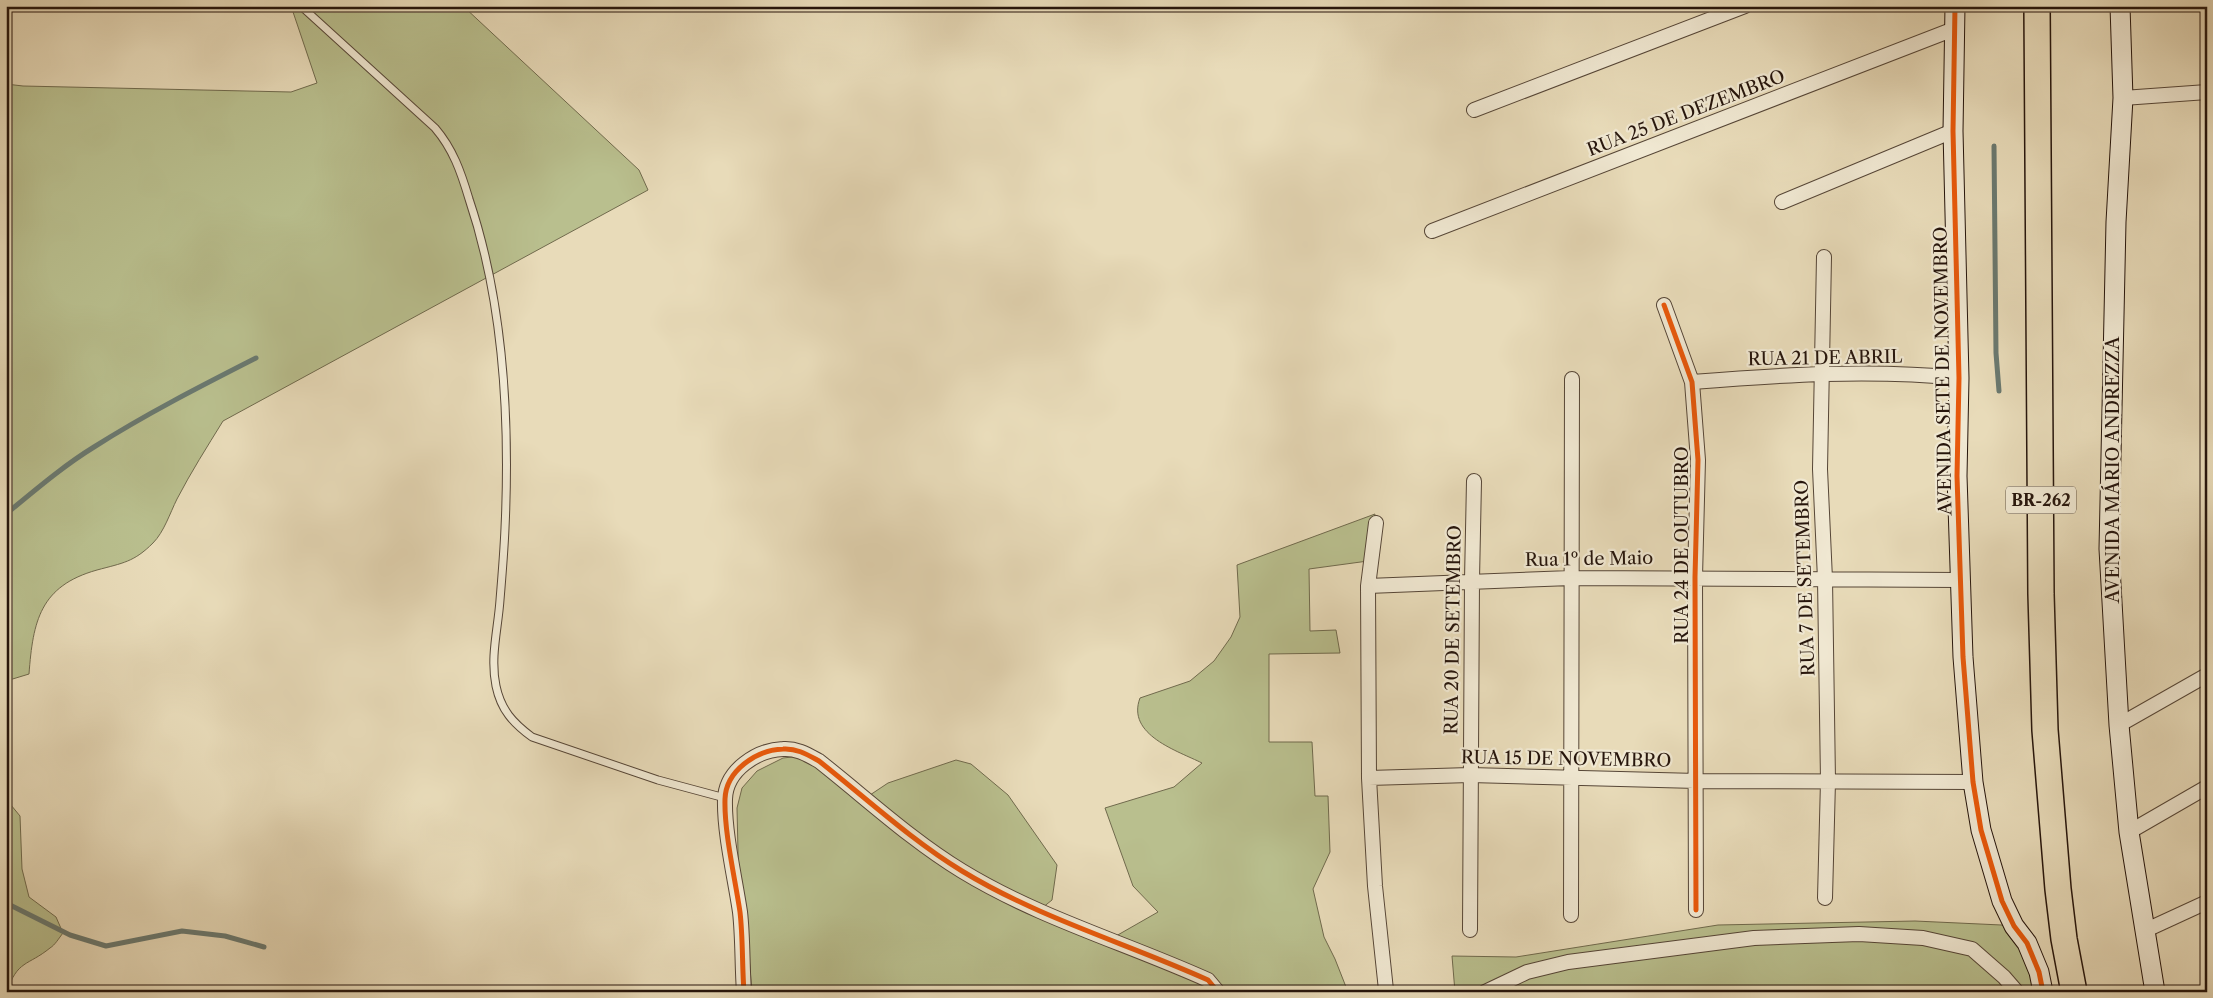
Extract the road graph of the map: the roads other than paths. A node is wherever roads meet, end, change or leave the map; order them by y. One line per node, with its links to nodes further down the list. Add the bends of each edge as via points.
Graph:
1 (301, 6): 36 (lane, via 447,143 457,161 476,219 490,272 504,397 505,527 493,656 496,686 503,708 515,725 532,737 658,780)
2 (1745, 6): 9 (street)
3 (1955, 6): 6 (street, AVENIDA SETE DE NOVEMBRO)
4 (2037, 6): 50 (highway, BR-262, via 2045,730 2059,897)
5 (2120, 6): 8 (street, AVENIDA MÁRIO ANDREZZA)
6 (1954, 29): 10 (street, AVENIDA SETE DE NOVEMBRO); 12 (street, RUA 25 DE DEZEMBRO)
7 (2207, 92): 8 (street)
8 (2123, 98): 28 (street, AVENIDA MÁRIO ANDREZZA, via 2116,212 2109,548)
9 (1474, 110)
10 (1953, 131): 11 (street); 16 (street, AVENIDA SETE DE NOVEMBRO)
11 (1782, 202)
12 (1432, 231)
13 (1824, 257): 15 (street, RUA 7 DE SETEMBRO)
14 (1664, 305): 18 (street, RUA 24 DE OUTUBRO)
15 (1823, 373): 16 (street, RUA 21 DE ABRIL); 18 (street, RUA 21 DE ABRIL); 23 (street, RUA 7 DE SETEMBRO, via 1820,469)
16 (1958, 378): 25 (street, AVENIDA SETE DE NOVEMBRO)
17 (1572, 380): 22 (street)
18 (1692, 382): 21 (street, RUA 24 DE OUTUBRO, via 1698,460)
19 (1474, 481): 24 (street, RUA 20 DE SETEMBRO)
20 (1376, 523): 26 (street)
21 (1695, 577): 22 (street, Rua 1º de Maio); 23 (street, Rua 1º de Maio); 32 (street, RUA 24 DE OUTUBRO)
22 (1571, 578): 24 (street, Rua 1º de Maio); 31 (street)
23 (1825, 579): 25 (street, Rua 1º de Maio); 33 (street, RUA 7 DE SETEMBRO)
24 (1472, 580): 26 (street, Rua 1º de Maio); 29 (street, RUA 20 DE SETEMBRO)
25 (1960, 580): 34 (street, AVENIDA SETE DE NOVEMBRO)
26 (1368, 586): 30 (street)
27 (2207, 675): 28 (street)
28 (2119, 725): 37 (street, AVENIDA MÁRIO ANDREZZA)
29 (1470, 775): 30 (street, RUA 15 DE NOVEMBRO); 31 (street, RUA 15 DE NOVEMBRO); 42 (street, RUA 20 DE SETEMBRO)
30 (1369, 778): 44 (street, via 1375,886)
31 (1572, 778): 32 (street, RUA 15 DE NOVEMBRO); 41 (street)
32 (1697, 781): 33 (street, RUA 15 DE NOVEMBRO); 40 (street, RUA 24 DE OUTUBRO)
33 (1828, 781): 34 (street, RUA 15 DE NOVEMBRO); 38 (street, RUA 7 DE SETEMBRO)
34 (1973, 782): 49 (street, AVENIDA SETE DE NOVEMBRO, via 1981,830 2002,901 2027,943)
35 (2207, 787): 37 (street)
36 (725, 798): 45 (street, via 740,914); 46 (street, via 731,779 743,764 762,753 784,749 803,752 840,777 905,833 962,871 1017,902 1208,980)
37 (2129, 832): 43 (street, AVENIDA MÁRIO ANDREZZA)
38 (1825, 898)
39 (2207, 902): 43 (street)
40 (1696, 910)
41 (1571, 915)
42 (1470, 930)
43 (2144, 931): 51 (street, AVENIDA MÁRIO ANDREZZA)
44 (1386, 990)
45 (744, 992)
46 (1218, 992)
47 (1484, 992): 48 (street, via 1527,972 1568,962 1754,938 1859,934 1923,938 1972,949 2004,976)
48 (2017, 992)
49 (2043, 992)
50 (2074, 992)
51 (2155, 992)

